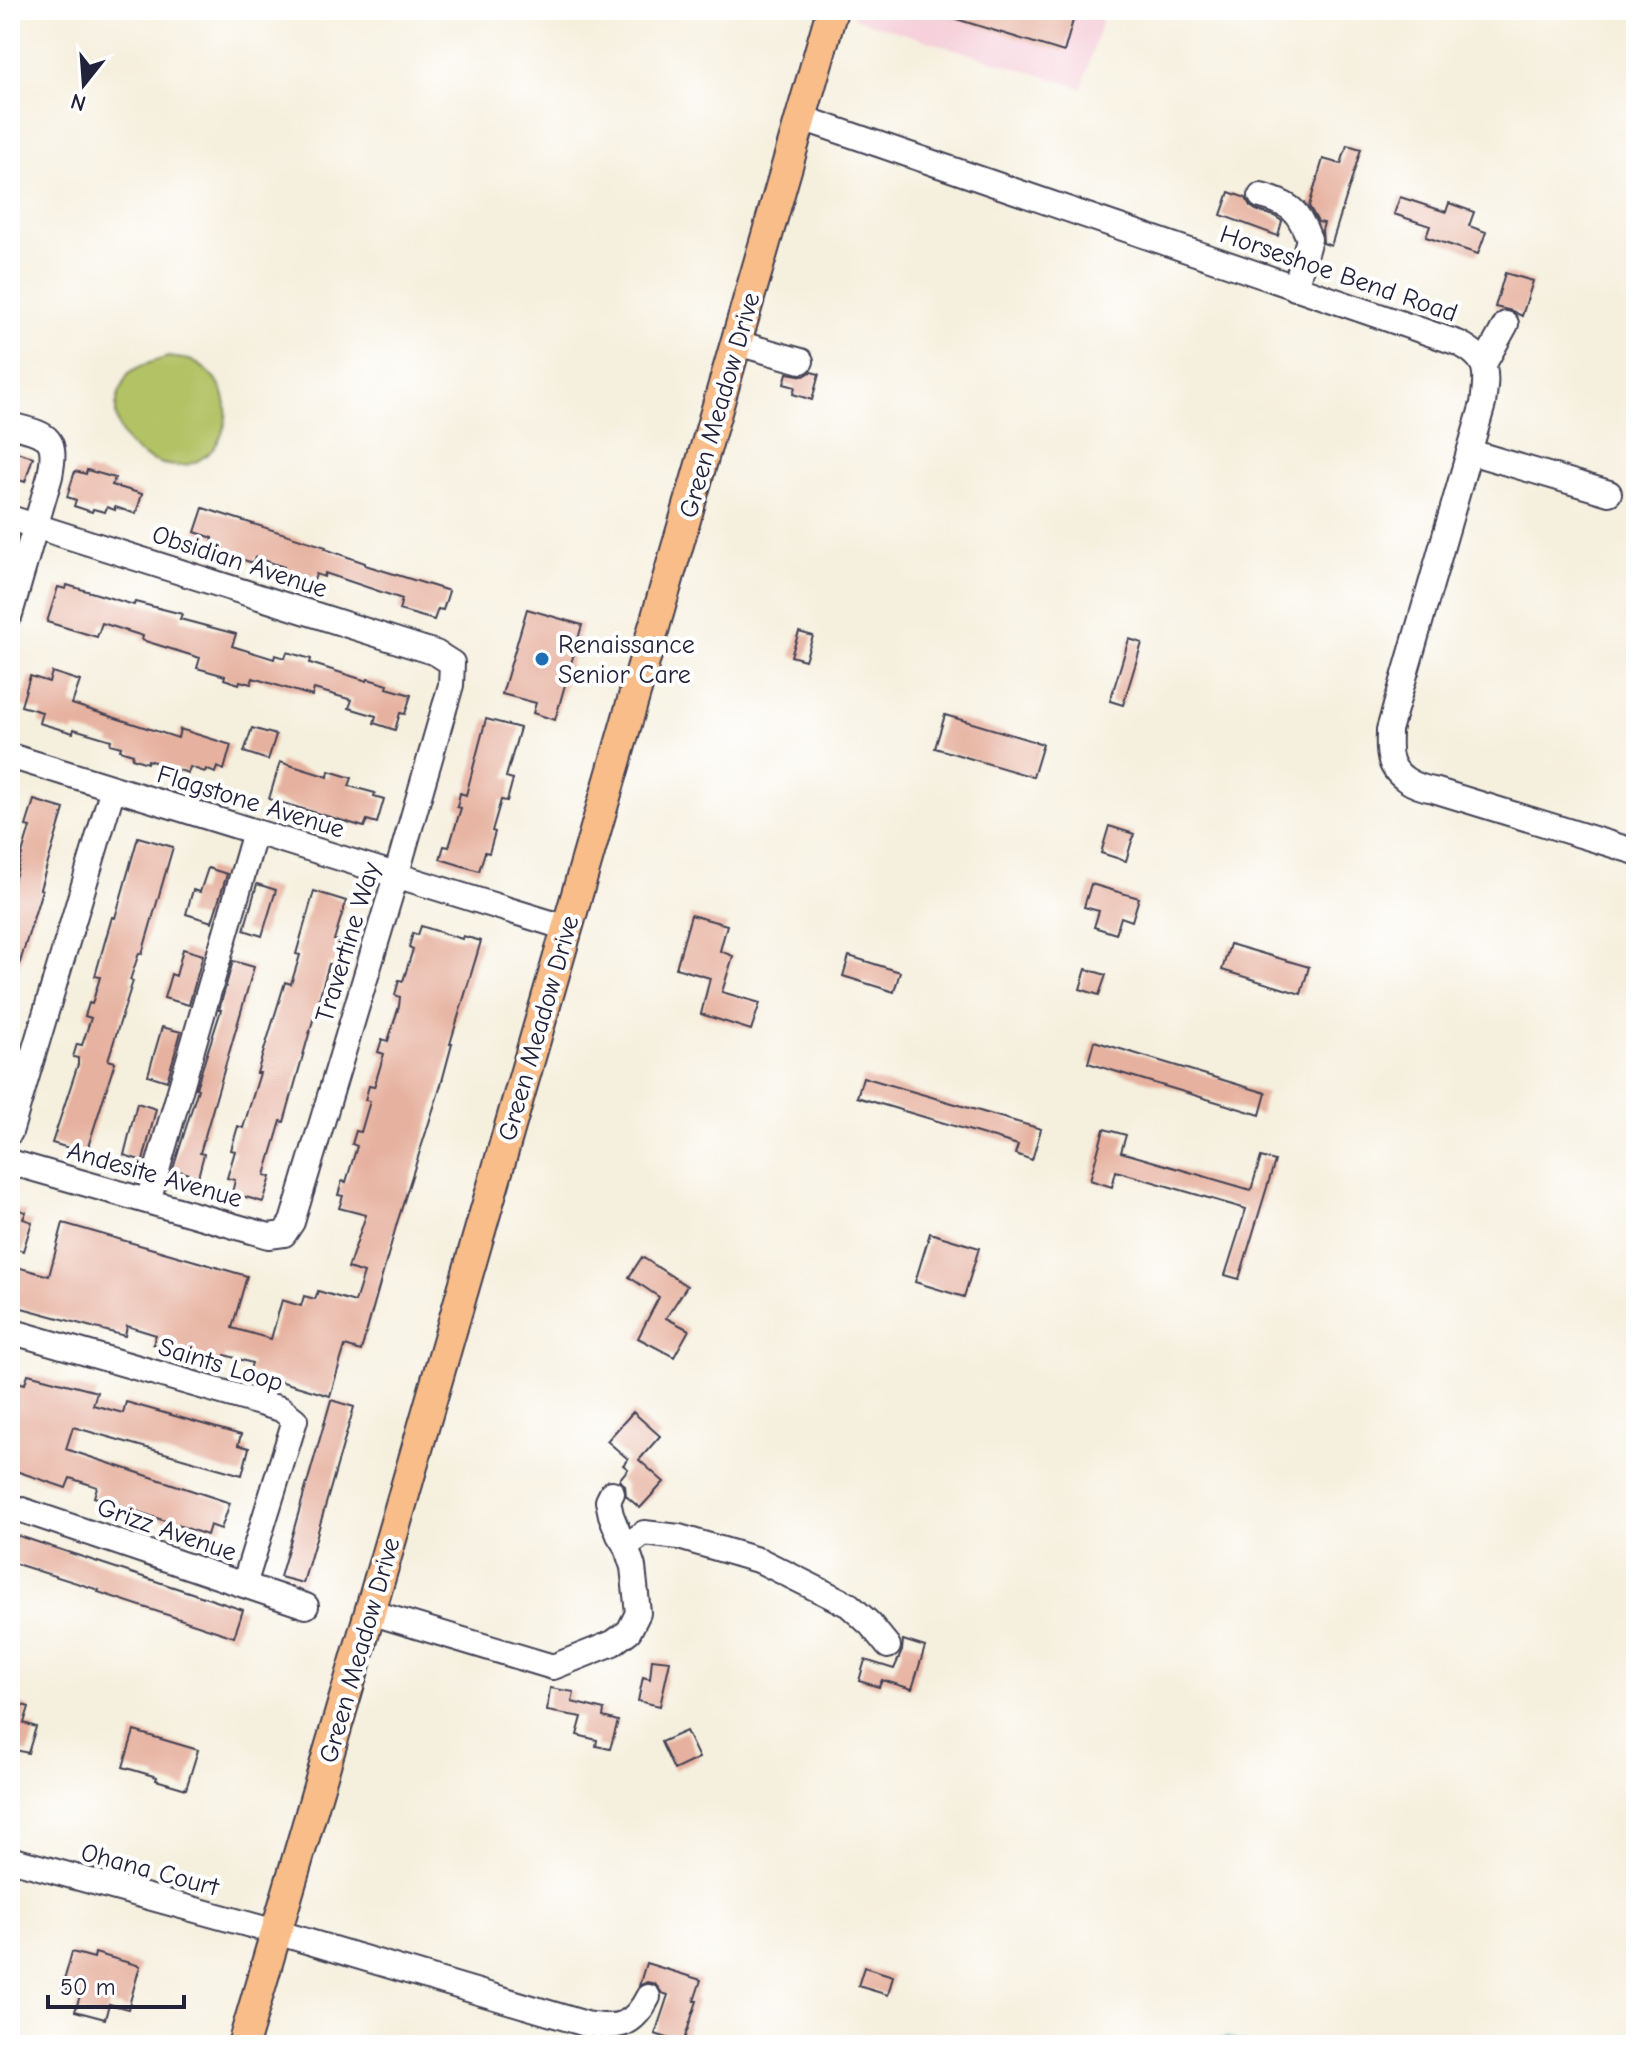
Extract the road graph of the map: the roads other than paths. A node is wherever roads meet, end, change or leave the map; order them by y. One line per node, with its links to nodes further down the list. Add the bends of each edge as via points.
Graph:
1 (832, 10): 2 (main road, Green Meadow Drive)
2 (802, 118): 4 (street, Horseshoe Bend Road); 6 (main road, Green Meadow Drive)
3 (1261, 196): 4 (street, via 1297,212 1309,239)
4 (1295, 288): 8 (street, Horseshoe Bend Road, via 1458,343)
5 (1506, 324): 8 (street)
6 (737, 343): 7 (street); 21 (main road, Green Meadow Drive)
7 (801, 361)
8 (1484, 364): 10 (street, via 1483,404)
9 (10, 425): 13 (street, via 40,433 55,454)
10 (1470, 452): 11 (street); 19 (street, via 1389,730 1390,759 1403,778 1419,788)
11 (1609, 493)
12 (10, 518): 13 (street, Obsidian Avenue)
13 (35, 526): 14 (street); 15 (street, Obsidian Avenue, via 436,653)
14 (10, 614)
15 (452, 663): 20 (street, Travertine Way, via 451,685)
16 (10, 756): 17 (street, Flagstone Avenue)
17 (113, 788): 18 (street, Flagstone Avenue); 22 (street)
18 (255, 832): 20 (street, Flagstone Avenue); 24 (street)
19 (1636, 852)
20 (396, 876): 21 (street, Flagstone Avenue); 25 (street, Travertine Way, via 292,1222)
21 (567, 928): 32 (main road, Green Meadow Drive)
22 (10, 1132)
23 (10, 1162): 24 (street, Andesite Avenue)
24 (148, 1201): 25 (street, Andesite Avenue, via 269,1236)
25 (284, 1234)
26 (10, 1331): 30 (street, Saints Loop, via 281,1409 295,1420)
27 (612, 1493): 29 (street, via 611,1515)
28 (10, 1506): 30 (street, Grizz Avenue)
29 (626, 1546): 32 (street, via 638,1613 629,1631 553,1667); 33 (street, via 644,1533 679,1537 761,1561 849,1605)
30 (244, 1585): 31 (street, Grizz Avenue)
31 (306, 1606)
32 (370, 1612): 35 (main road, Green Meadow Drive)
33 (888, 1646)
34 (10, 1859): 35 (street, Ohana Court)
35 (276, 1932): 36 (street, Ohana Court, via 586,2024 619,2027 641,2012); 37 (main road, Green Meadow Drive)
36 (648, 1997)
37 (243, 2045)

